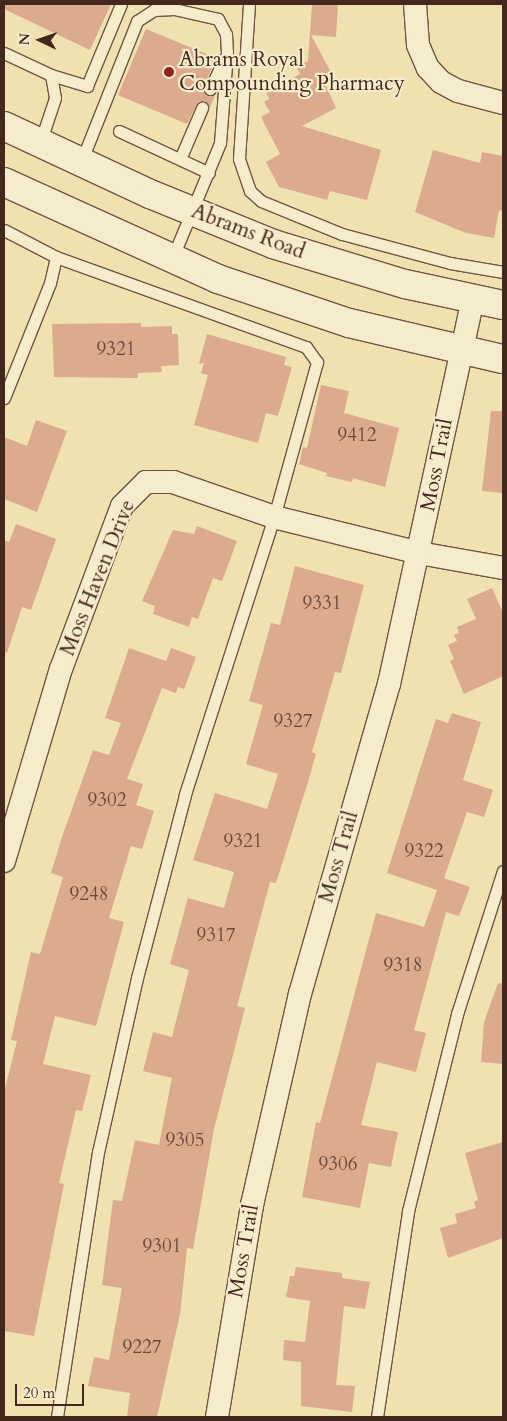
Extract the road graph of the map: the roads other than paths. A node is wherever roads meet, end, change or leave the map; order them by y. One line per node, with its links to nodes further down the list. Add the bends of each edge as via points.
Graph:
1 (121, 4): 6 (lane, via 87,86)
2 (249, 4): 21 (lane, via 239,159 250,191 261,201 342,234 450,263)
3 (415, 4): 8 (street, via 418,45 428,68 441,82 458,91)
4 (227, 52): 7 (lane); 14 (lane, via 226,34 218,19 201,12 154,10 137,22); 15 (lane, via 222,128)
5 (4, 53): 6 (lane)
6 (51, 75): 12 (lane, via 56,98)
7 (210, 89)
8 (503, 103)
9 (202, 108): 13 (lane)
10 (4, 126): 12 (main road, Abrams Road)
11 (119, 131): 13 (lane)
12 (40, 143): 14 (main road, Abrams Road)
13 (180, 159): 15 (lane)
14 (81, 162): 17 (main road, Abrams Road)
15 (209, 173): 17 (lane)
16 (4, 182): 20 (main road)
17 (193, 211): 20 (lane); 22 (main road, Abrams Road, via 314,258)
18 (4, 230): 19 (lane)
19 (56, 257): 26 (lane, via 50,283); 27 (lane, via 306,347 317,362)
20 (172, 261): 24 (main road, via 316,313)
21 (503, 272)
22 (472, 300): 23 (main road, Abrams Road); 24 (street, Moss Trail)
23 (503, 305)
24 (460, 351): 25 (main road); 28 (street, Moss Trail)
25 (503, 359)
26 (4, 398)
27 (274, 518): 28 (street, Moss Haven Drive); 30 (street, Moss Haven Drive, via 166,480 146,482 132,492 122,506 61,669); 32 (lane, via 185,795 137,978 98,1152)
28 (419, 553): 29 (street, Moss Haven Drive); 33 (street, Moss Trail, via 389,684 300,994 252,1205)
29 (503, 568)
30 (4, 861)
31 (503, 871): 34 (lane, via 457,1014 408,1211)
32 (57, 1417)
33 (217, 1417)
34 (377, 1417)

